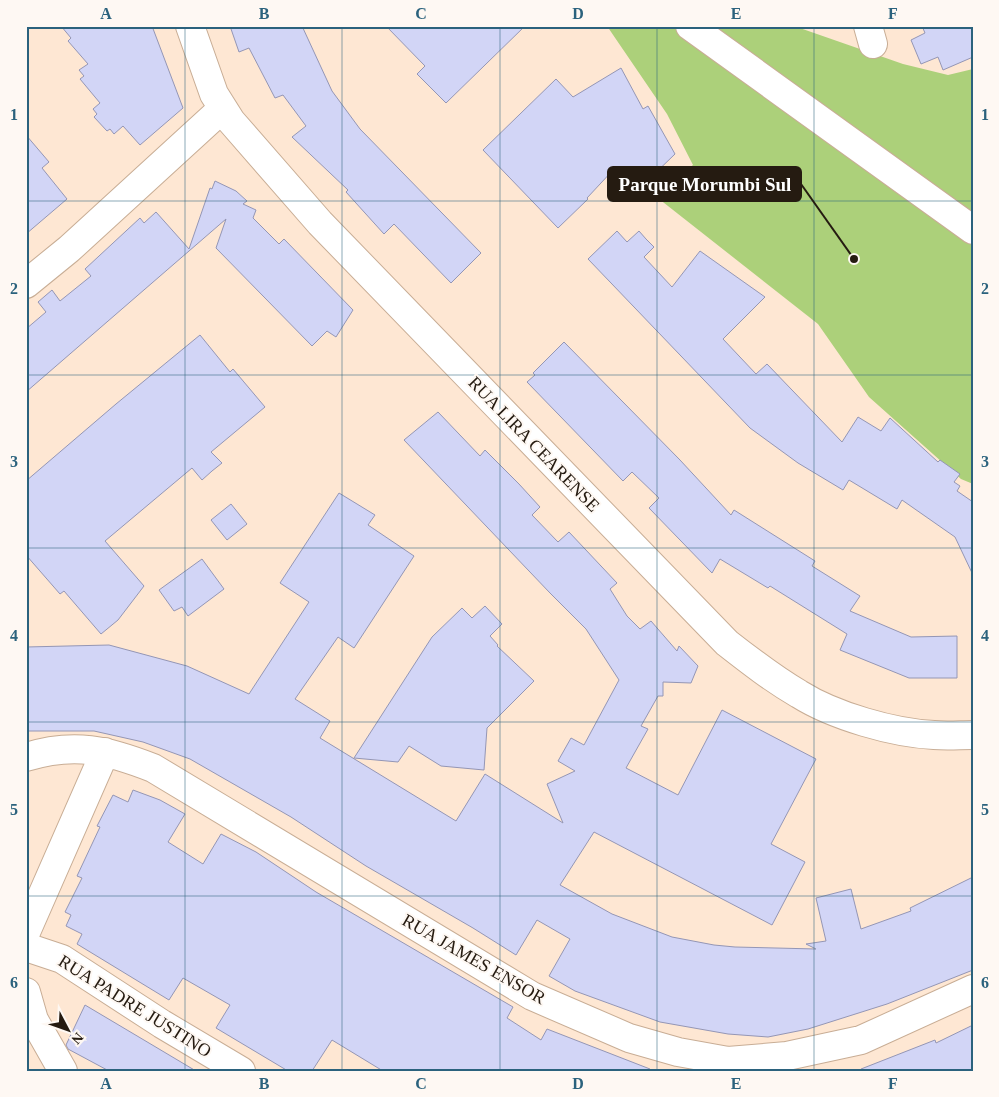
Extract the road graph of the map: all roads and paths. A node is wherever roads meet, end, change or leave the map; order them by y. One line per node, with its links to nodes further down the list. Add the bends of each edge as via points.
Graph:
1 (190, 26): 3 (street, RUA LIRA CEARENSE)
2 (690, 26): 4 (street)
3 (222, 109): 5 (street); 6 (street, RUA LIRA CEARENSE, via 320,222 727,643 800,696 836,713 896,730 934,735)
4 (973, 230)
5 (26, 284)
6 (973, 735)
7 (105, 752): 8 (street, RUA JAMES ENSOR, via 74,748); 9 (street); 11 (street, RUA JAMES ENSOR, via 153,768 532,996 629,1038 678,1052 728,1061 787,1056 861,1040)
8 (26, 757)
9 (26, 932)
10 (26, 947): 14 (street, RUA PADRE JUSTINO, via 62,959)
11 (973, 989)
12 (26, 992): 13 (street, via 34,1020)
13 (63, 1071)
14 (241, 1071)

